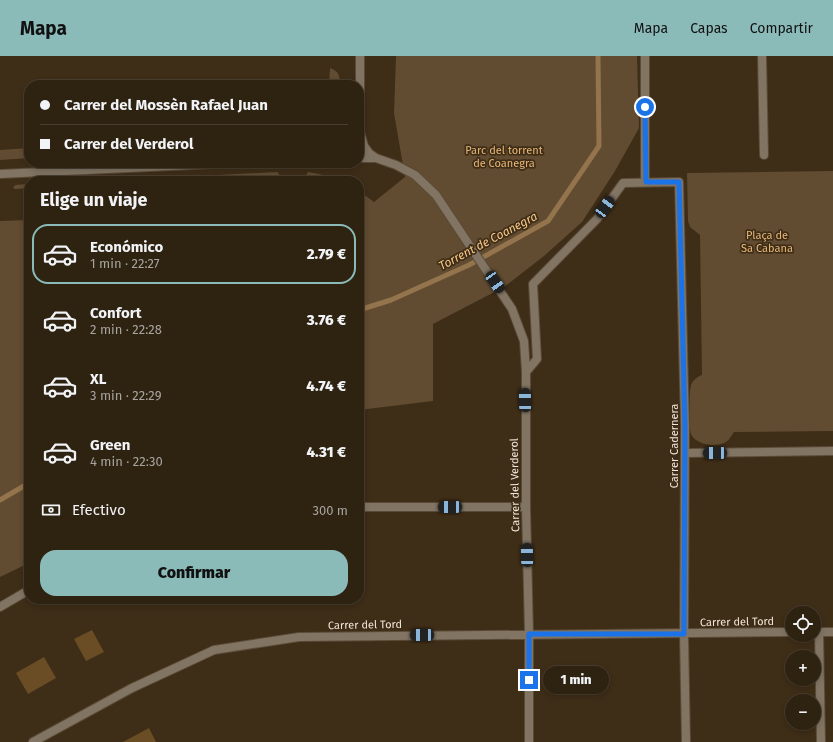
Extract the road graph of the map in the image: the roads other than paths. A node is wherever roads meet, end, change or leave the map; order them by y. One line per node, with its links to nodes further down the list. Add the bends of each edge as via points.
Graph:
1 (360, 56): 4 (street)
2 (645, 56): 11 (street)
3 (762, 56): 6 (street)
4 (360, 80)
5 (364, 145): 8 (street, via 366,150)
6 (764, 155)
7 (364, 158): 8 (street)
8 (380, 159): 12 (street, Carrer del Verderol, via 408,171 430,188 440,201 512,309 524,341)
9 (128, 168): 10 (street)
10 (0, 174)
11 (646, 182): 12 (street, via 623,183 597,219 534,284 536,359); 14 (street, Carrer Cadernera, via 679,182)
12 (526, 372): 16 (street, Carrer del Verderol)
13 (833, 451): 14 (street)
14 (685, 453): 23 (street, Carrer Cadernera)
15 (364, 507): 16 (street)
16 (526, 507): 22 (street, Carrer del Verderol)
17 (24, 593): 18 (street)
18 (0, 607)
19 (785, 632): 23 (street, Carrer del Tord)
20 (821, 632): 21 (street)
21 (833, 632)
22 (529, 634): 23 (street, Carrer del Tord); 25 (street, Carrer del Tord, via 298,637 214,650 132,688); 26 (street, Carrer del Verderol)
23 (684, 634): 27 (street, Carrer Cadernera)
24 (817, 642): 28 (street)
25 (33, 742)
26 (529, 742)
27 (686, 742)
28 (821, 742)

